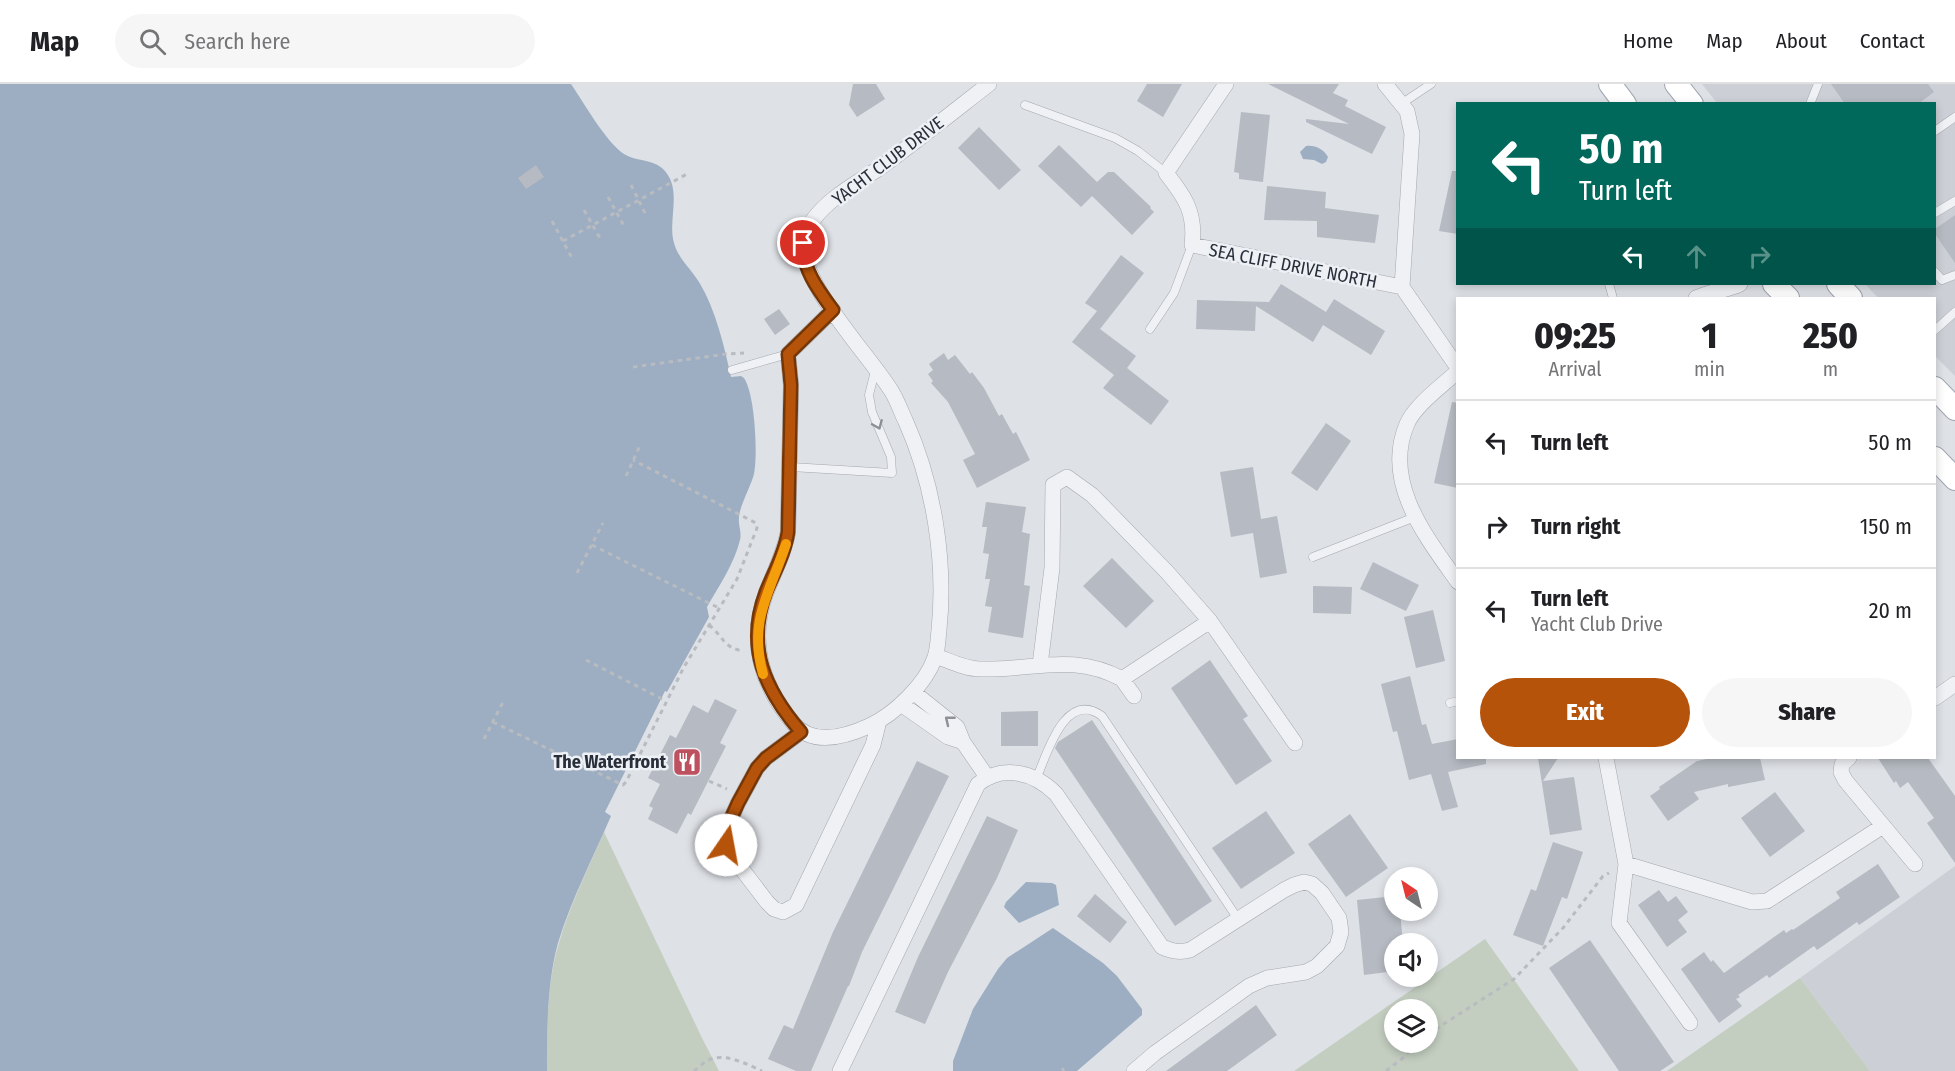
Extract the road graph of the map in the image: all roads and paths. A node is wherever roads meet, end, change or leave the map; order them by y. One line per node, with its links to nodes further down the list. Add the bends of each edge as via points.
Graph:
1 (989, 84): 36 (street, YACHT CLUB DRIVE, via 835,198 806,230 804,259)
2 (1226, 84): 15 (street)
3 (1385, 84): 11 (street)
4 (1431, 84): 11 (lane)
5 (1610, 84): 8 (main road)
6 (1676, 84): 9 (main road)
7 (1818, 84): 10 (lane)
8 (1624, 102)
9 (1690, 102)
10 (1811, 102)
11 (1401, 104): 32 (street, via 1407,111 1412,134)
12 (1025, 105): 15 (lane, via 1115,138)
13 (1955, 117): 14 (lane)
14 (1936, 130)
15 (1166, 172): 27 (street, SEA CLIFF DRIVE NORTH, via 1190,208)
16 (687, 174): 26 (path)
17 (631, 185): 22 (path)
18 (608, 197): 24 (path)
19 (1955, 201): 21 (lane)
20 (584, 210): 25 (path)
21 (1936, 212)
22 (647, 217)
23 (552, 222): 26 (path)
24 (624, 226)
25 (601, 240)
26 (563, 241): 28 (path)
27 (1192, 246): 32 (street, SEA CLIFF DRIVE NORTH); 38 (lane, via 1174,293)
28 (573, 260)
29 (1936, 273): 30 (lane, via 1942,280)
30 (1955, 276)
31 (1775, 285): 35 (main road)
32 (1402, 287): 42 (street)
33 (1733, 290): 34 (street)
34 (1698, 297)
35 (1787, 297)
36 (833, 310): 41 (street); 44 (street, YACHT CLUB DRIVE)
37 (1955, 312): 39 (lane)
38 (1150, 329)
39 (1936, 329)
40 (726, 354): 43 (path)
41 (788, 354): 45 (lane); 52 (street)
42 (1456, 366)
43 (633, 367)
44 (876, 369): 52 (lane, one-way to 52, via 869,395 891,457 892,473); 65 (street, YACHT CLUB DRIVE, via 893,394 914,441 928,490 940,570)
45 (732, 370)
46 (1456, 371): 55 (street, via 1407,423 1401,466 1406,499)
47 (1936, 389): 48 (main road)
48 (1955, 409)
49 (641, 443): 51 (path)
50 (1936, 459): 54 (main road)
51 (633, 460): 53 (path); 61 (path, via 756,523 737,579)
52 (790, 467): 64 (street, via 788,532 761,611)
53 (626, 476)
54 (1955, 479)
55 (1415, 517): 58 (lane); 60 (street)
56 (603, 523): 57 (path)
57 (592, 545): 59 (path); 61 (path)
58 (1313, 557)
59 (577, 573)
60 (1456, 579)
61 (719, 609): 63 (path)
62 (1210, 621): 67 (street, via 1092,495 1067,477 1053,485 1052,568); 68 (street); 81 (street)
63 (710, 625): 64 (path, via 733,650); 73 (path)
64 (758, 653): 78 (street, via 764,678 785,714)
65 (936, 656): 67 (street, via 978,669); 70 (street, YACHT CLUB DRIVE)
66 (586, 660): 73 (path)
67 (1040, 665): 68 (street, via 1072,663)
68 (1122, 679): 71 (street)
69 (1955, 684): 72 (street)
70 (913, 692): 75 (street, YACHT CLUB DRIVE); 80 (street, one-way to 70, via 957,727)
71 (1134, 696)
72 (1936, 697)
73 (666, 701): 77 (path, via 621,785)
74 (503, 702): 77 (path)
75 (901, 704): 76 (street, YACHT CLUB DRIVE); 80 (street, via 948,737)
76 (879, 721): 78 (street, YACHT CLUB DRIVE, via 824,738); 87 (street, via 873,745 796,905 783,912 767,902 726,845 725,832)
77 (493, 722): 79 (path)
78 (801, 732): 87 (street, via 766,758)
79 (484, 739)
80 (963, 742): 84 (street)
81 (1295, 743)
82 (1606, 759): 89 (street)
83 (1848, 759): 88 (street, via 1842,764 1845,780)
84 (987, 777): 85 (street, via 1007,773); 97 (street, via 978,784)
85 (1037, 777): 91 (street, via 1056,794 1162,947 1171,951 1190,950); 91 (lane, via 1064,721 1078,710 1096,711)
86 (709, 781): 87 (path)
87 (742, 796)
88 (1883, 826): 89 (street, via 1767,902 1752,902); 90 (street)
89 (1626, 864): 92 (street, via 1619,923); 93 (path, via 1603,876 1563,928 1514,979)
90 (1916, 864)
91 (1238, 919): 98 (street, via 1304,882 1312,884 1330,903 1339,918 1341,932 1337,946 1317,966 1306,972 1258,981)
92 (1690, 1023)
93 (1438, 1028)
94 (1407, 1053): 99 (path)
95 (694, 1071): 96 (path, via 717,1057)
96 (762, 1071)
97 (840, 1071)
98 (1134, 1071)
99 (1386, 1071)

